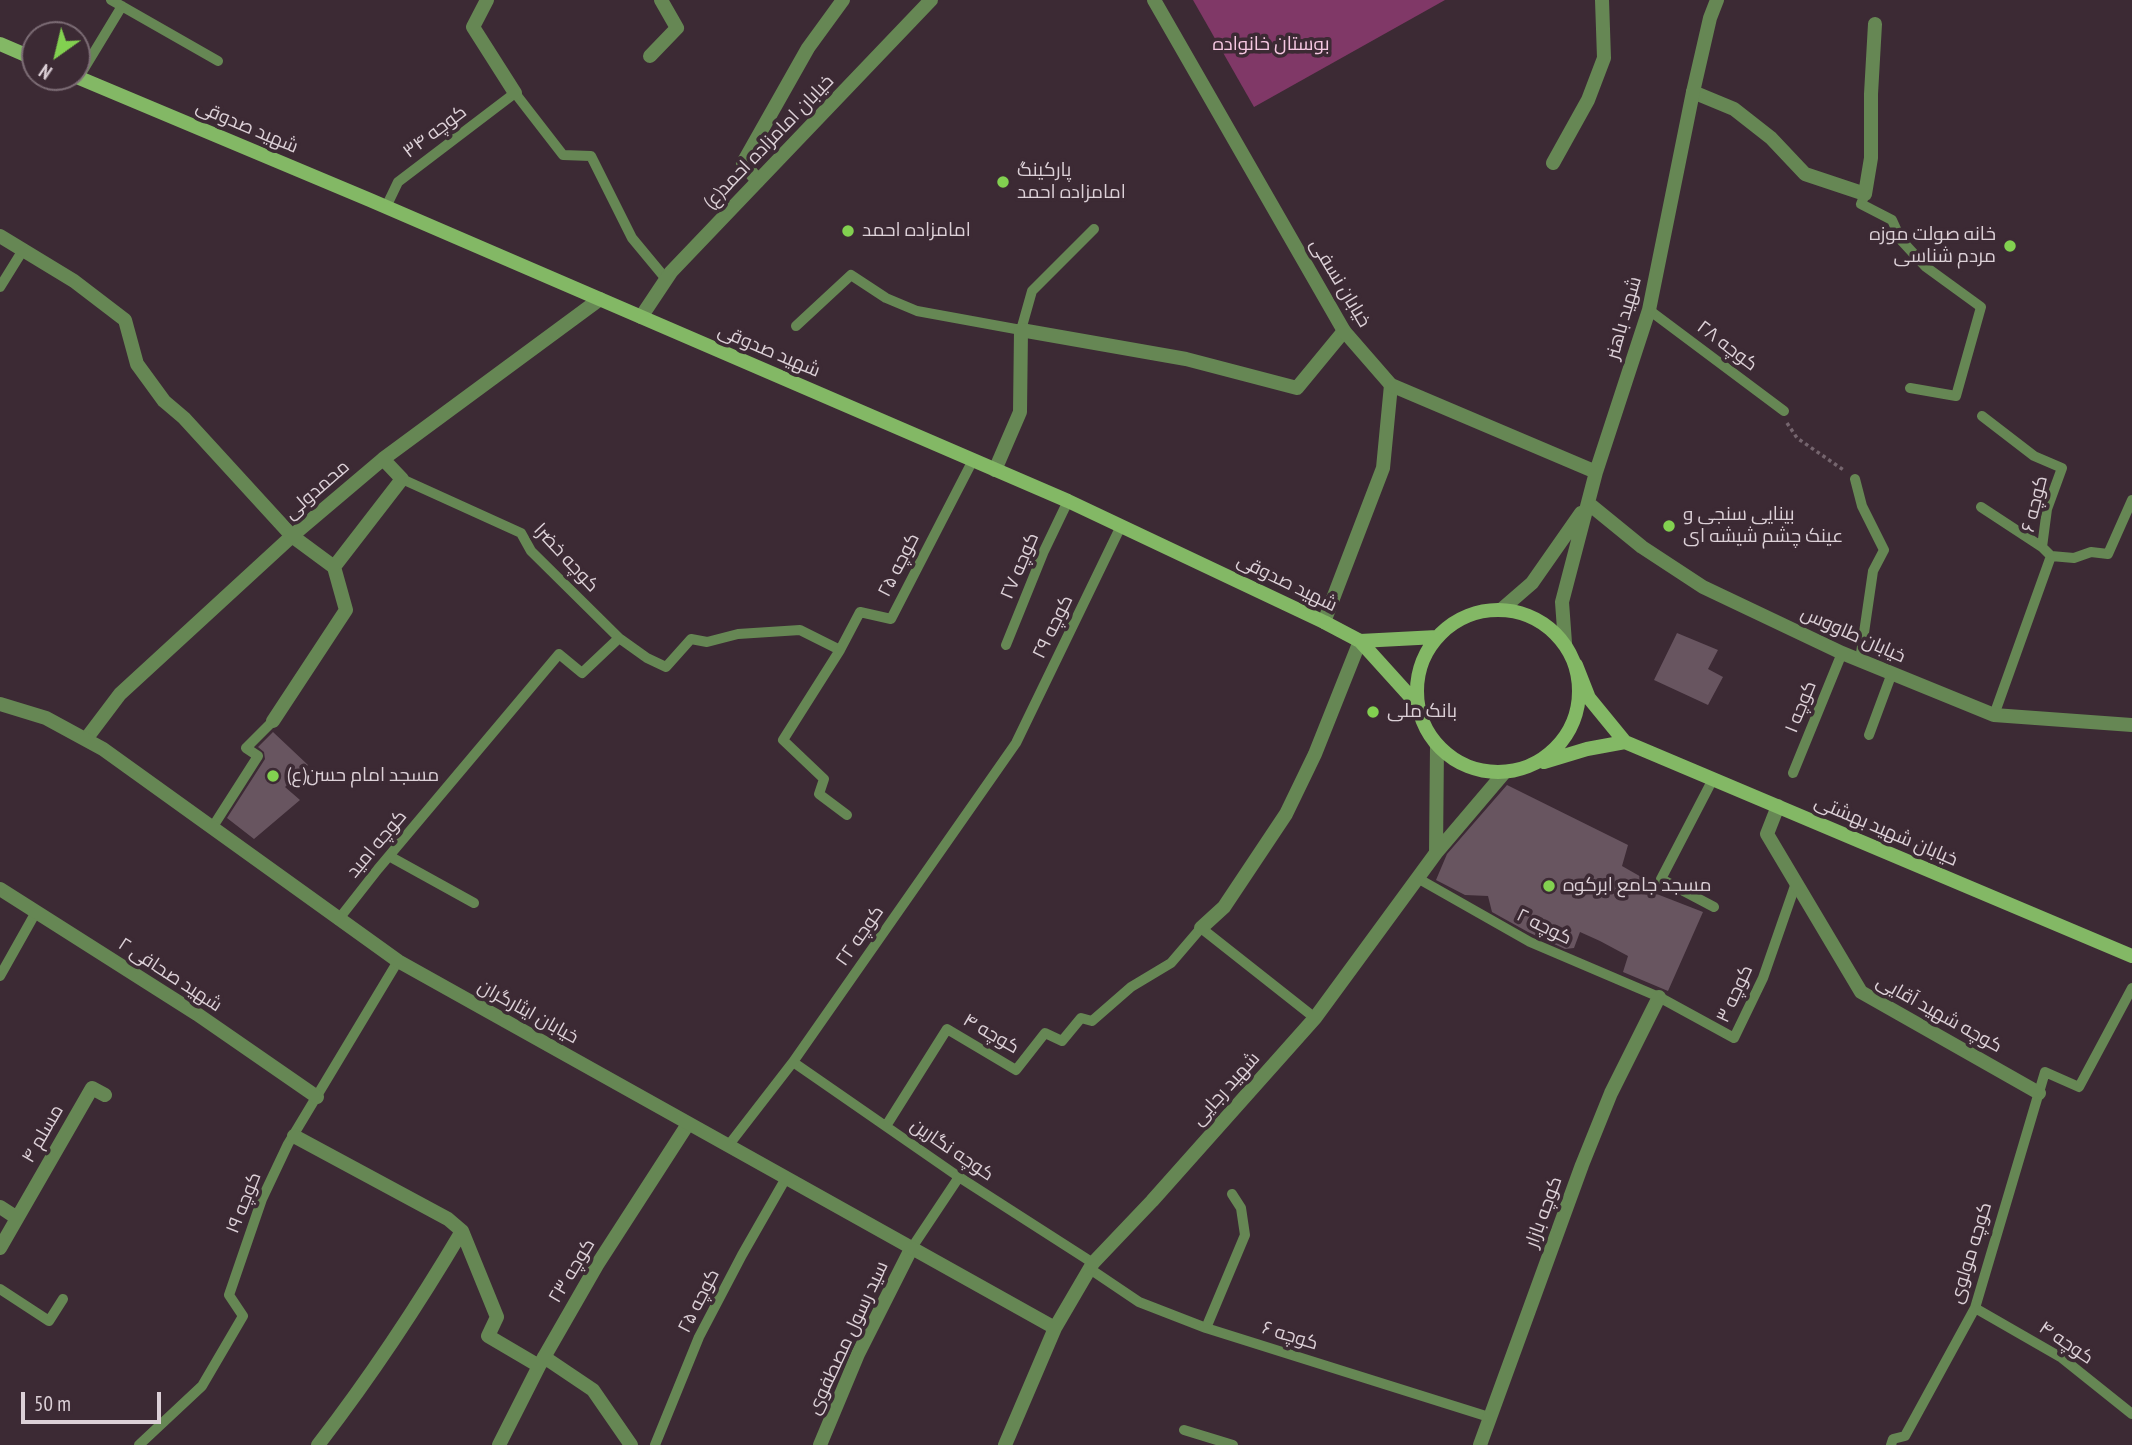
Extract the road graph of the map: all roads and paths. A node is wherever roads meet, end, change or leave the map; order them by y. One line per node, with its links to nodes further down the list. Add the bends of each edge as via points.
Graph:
1 (111, 0): 9 (lane)
2 (487, 0): 18 (street, via 473,27)
3 (661, 0): 14 (street, via 677,28)
4 (843, 0): 20 (street, via 808,48 743,163)
5 (931, 0): 20 (street, خیابان امامزاده احمد(ع))
6 (1154, 0): 33 (street, خیابان نسفی)
7 (1602, 0): 19 (street, via 1604,58 1588,100)
8 (1717, 0): 17 (street, شهید باهنر)
9 (122, 6): 13 (lane); 15 (lane)
10 (1875, 24): 21 (street, via 1871,158)
11 (0, 44): 12 (main road)
12 (21, 53)
13 (91, 56)
14 (650, 56)
15 (218, 61)
16 (91, 82): 22 (main road, شهید صدوقی)
17 (1693, 92): 21 (street, via 1734,109 1771,138 1805,174); 29 (street, شهید باهنر)
18 (515, 93): 22 (lane, کوچه ۳۴, via 398,182); 26 (lane, via 563,155 591,156 632,237)
19 (1553, 163)
20 (758, 181): 26 (street, خیابان امامزاده احمد(ع))
21 (1865, 194): 35 (lane, via 1861,204 1892,220 1901,240 1926,267 1981,307 1956,396)
22 (386, 207): 28 (main road, شهید صدوقی)
23 (1094, 229): 32 (lane, via 1032,291)
24 (0, 236): 25 (street)
25 (23, 250): 27 (lane); 50 (street, via 125,320 138,364 164,401)
26 (666, 279): 30 (street, خیابان امامزاده احمد(ع))
27 (0, 286)
28 (600, 299): 30 (main road, شهید صدوقی); 38 (street, محمدولی)
29 (1649, 310): 36 (lane, کوچه ۲۸); 41 (street, شهید باهنر)
30 (641, 317): 39 (main road, شهید صدوقی)
31 (796, 326): 32 (lane, via 851,275 917,311)
32 (1021, 330): 33 (street, via 1186,359 1297,388); 40 (street, via 1020,412)
33 (1344, 331): 34 (street, خیابان نسفی)
34 (1391, 385): 41 (street, خیابان نسفی); 55 (street, via 1383,468)
35 (1910, 388)
36 (1784, 411): 43 (path, via 1797,438)
37 (1982, 416): 51 (lane, کوچه ۶, via 2034,456 2062,468 2047,509)
38 (383, 459): 42 (street); 50 (street, محمدولی)
39 (973, 460): 40 (main road, شهید صدوقی); 61 (lane, کوچه ۲۵, via 891,620 860,612)
40 (995, 470): 45 (main road, شهید صدوقی)
41 (1596, 472): 46 (street, شهید باهنر)
42 (402, 479): 53 (street); 57 (lane, کوچه خضرا, via 521,533 531,551)
43 (1855, 479): 63 (lane, via 1862,506 1884,550 1873,570)
44 (2132, 500): 48 (lane)
45 (1068, 501): 49 (main road, شهید صدوقی); 60 (lane, کوچه ۲۷)
46 (1588, 503): 54 (street, via 1532,583); 59 (street, شهید باهنر, via 1562,602); 62 (street, خیابان طاووس, via 1642,547 1703,587)
47 (1981, 506): 51 (lane)
48 (2129, 518): 52 (lane, via 2108,554)
49 (1121, 526): 55 (main road, شهید صدوقی); 74 (lane, کوچه ۲۹)
50 (292, 537): 53 (street); 72 (street, محمدولی, via 120,694)
51 (2042, 547): 52 (lane, کوچه ۶)
52 (2052, 556): 68 (lane, کوچه ۶)
53 (334, 567): 69 (street, via 346,610)
54 (1502, 609): 56 (main road, via 1478,611); 59 (main road, via 1527,614)
55 (1324, 622): 58 (main road, شهید صدوقی)
56 (1437, 636): 58 (main road); 67 (main road, via 1423,657)
57 (619, 638): 61 (lane, کوچه خضرا, via 666,667 691,639 707,642 738,634 800,630); 84 (lane, کوچه امید, via 582,673 559,654)
58 (1360, 641): 67 (main road, شهید صدوقی); 92 (street, via 1286,814 1224,907)
59 (1565, 643): 64 (main road)
60 (1006, 645)
61 (840, 650): 81 (lane, via 783,740 824,779 819,794)
62 (1842, 653): 63 (street, خیابان طاووس); 78 (lane, کوچه ۱)
63 (1860, 660): 65 (street, خیابان طاووس)
64 (1576, 665): 73 (main road, via 1589,698); 76 (main road, via 1580,689 1577,714 1567,736 1550,755)
65 (1892, 673): 68 (street, خیابان طاووس); 71 (lane)
66 (0, 704): 72 (street, خیابان ایثارگران, via 46,718)
67 (1417, 704): 75 (main road)
68 (1994, 715): 70 (street, خیابان طاووس)
69 (273, 721): 82 (lane, via 246,748 258,756)
70 (2132, 725)
71 (1870, 735)
72 (86, 739): 82 (street, خیابان ایثارگران)
73 (1625, 742): 76 (main road); 79 (main road, خیابان شهید بهشتی)
74 (1016, 743): 99 (lane, کوچه ۲۲)
75 (1437, 746): 77 (main road, via 1479,771); 83 (street)
76 (1529, 767): 77 (main road)
77 (1504, 773): 83 (street, شهید رجایی)
78 (1793, 773)
79 (1713, 779): 80 (main road, خیابان شهید بهشتی); 89 (lane, via 1661,879)
80 (1778, 806): 86 (street, کوچه شهید آقایی, via 1767,834); 93 (main road, خیابان شهید بهشتی)
81 (847, 815)
82 (212, 828): 91 (street, خیابان ایثارگران)
83 (1436, 853): 85 (street, شهید رجایی)
84 (389, 856): 88 (lane); 91 (lane, کوچه امید)
85 (1419, 879): 97 (lane, کوچه ۲, via 1530,942); 98 (street, شهید رجایی)
86 (1796, 883): 97 (lane, کوچه ۳, via 1763,978 1734,1038); 100 (street, کوچه شهید آقایی, via 1861,992)
87 (0, 889): 90 (street, شهید صحافی ۲)
88 (474, 903)
89 (1714, 906)
90 (36, 912): 95 (lane); 102 (street, شهید صحافی ۲)
91 (338, 919): 94 (street, خیابان ایثارگران)
92 (1201, 928): 98 (lane); 104 (lane, کوچه ۴, via 1171,964 1130,987 1092,1021 1081,1018 1062,1041 1045,1033 1016,1070 947,1029)
93 (2131, 953)
94 (398, 961): 102 (lane, کوچه ۱۹); 103 (street, خیابان ایثارگران)
95 (0, 976)
96 (2132, 988): 100 (lane, via 2079,1087 2045,1072)
97 (1659, 997): 123 (street, کوچه بازار, via 1611,1093)
98 (1315, 1018): 115 (street, شهید رجایی)
99 (793, 1062): 104 (lane, کوچه نگارین); 106 (lane, کوچه ۲۲)
100 (2039, 1093): 118 (lane, کوچه مولوی)
101 (105, 1095): 111 (street, مسلم ۴, via 92,1088)
102 (317, 1097): 105 (lane, کوچه ۱۹)
103 (688, 1124): 106 (street, خیابان ایثارگران); 121 (street, کوچه ۲۳, via 597,1265)
104 (886, 1126): 107 (lane, کوچه نگارین)
105 (294, 1136): 112 (street, via 448,1219); 125 (lane, کوچه ۱۹, via 262,1199 229,1296 243,1316 202,1387)
106 (728, 1146): 108 (street, خیابان ایثارگران)
107 (959, 1177): 114 (lane); 115 (lane, کوچه نگارین)
108 (786, 1178): 114 (street, خیابان ایثارگران); 129 (lane, کوچه ۲۵, via 699,1337)
109 (1232, 1194): 120 (lane, via 1241,1208 1245,1235)
110 (0, 1207): 111 (street)
111 (17, 1218): 113 (street, مسلم ۴)
112 (462, 1231): 121 (street, via 497,1317 488,1336); 126 (street, via 406,1325)
113 (0, 1248)
114 (911, 1249): 119 (street, خیابان ایثارگران); 130 (street, سید رسول مصطفوی, via 858,1354)
115 (1091, 1266): 119 (street, شهید رجایی); 120 (lane, کوچه ۶, via 1139,1302)
116 (0, 1289): 117 (lane, via 49,1321)
117 (64, 1299)
118 (1975, 1308): 122 (lane, کوچه ۴, via 2062,1358); 134 (lane, کوچه مولوی, via 1905,1436 1892,1440)
119 (1055, 1328): 131 (street, شهید رجایی)
120 (1206, 1328): 123 (lane, کوچه ۶)
121 (542, 1361): 127 (street, کوچه ۲۳); 128 (street, via 593,1390)
122 (2132, 1414)
123 (1489, 1417): 133 (street, کوچه بازار)
124 (1184, 1430): 132 (lane)
125 (139, 1445)
126 (318, 1445)
127 (499, 1445)
128 (631, 1445)
129 (655, 1445)
130 (820, 1445)
131 (1005, 1445)
132 (1233, 1445)
133 (1480, 1445)
134 (1891, 1445)

